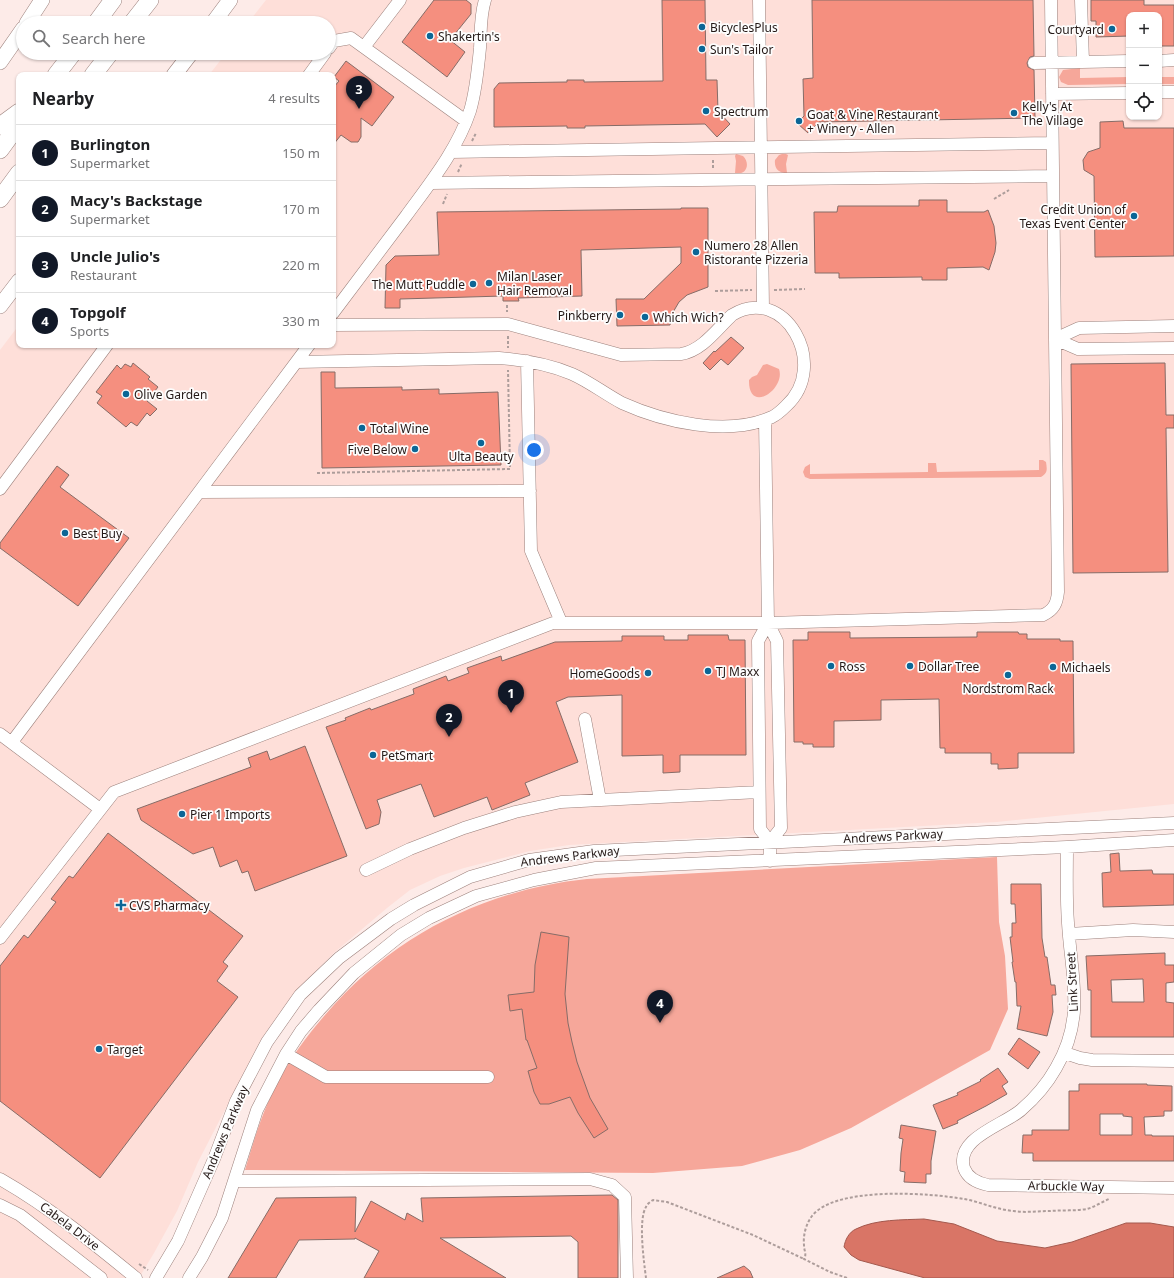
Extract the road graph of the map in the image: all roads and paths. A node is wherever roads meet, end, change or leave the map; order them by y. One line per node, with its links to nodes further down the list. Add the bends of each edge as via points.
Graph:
1 (42, 0): 10 (main road)
2 (113, 0): 11 (highway)
3 (150, 0): 12 (highway)
4 (230, 0): 13 (main road)
5 (400, 0): 16 (street)
6 (485, 0): 37 (street, via 480,25 476,85)
7 (759, 0): 42 (street)
8 (1051, 0): 25 (street)
9 (1081, 0): 26 (street)
10 (32, 16)
11 (101, 16)
12 (137, 16)
13 (218, 16)
14 (16, 39): 24 (main road)
15 (336, 40): 16 (street, via 351,38)
16 (364, 47): 37 (street)
17 (68, 60): 28 (highway)
18 (105, 60): 29 (highway)
19 (186, 60): 30 (main road)
20 (320, 60): 31 (street)
21 (1162, 60): 22 (street)
22 (1174, 60)
23 (1126, 61): 26 (street)
24 (0, 62)
25 (1051, 62): 26 (street); 27 (street); 35 (street)
26 (1083, 62)
27 (1034, 63)
28 (58, 72)
29 (95, 72)
30 (176, 72)
31 (311, 72)
32 (1162, 92): 33 (street)
33 (1174, 92)
34 (1126, 93): 35 (street)
35 (1052, 94): 41 (street)
36 (16, 114): 38 (highway)
37 (466, 121): 45 (street)
38 (0, 126)
39 (16, 128): 44 (highway)
40 (476, 133): 46 (path)
41 (1052, 143): 42 (street); 47 (street)
42 (761, 148): 43 (street); 49 (street)
43 (713, 149): 46 (street); 50 (path)
44 (0, 150)
45 (451, 152): 46 (street); 51 (street)
46 (467, 152): 52 (path)
47 (1053, 176): 49 (street); 65 (street)
48 (16, 178): 55 (highway)
49 (762, 179): 50 (street); 60 (street)
50 (714, 180): 52 (street)
51 (431, 183): 52 (street); 61 (street)
52 (452, 183): 56 (path)
53 (1009, 190): 54 (path)
54 (994, 198)
55 (0, 199)
56 (443, 204)
57 (16, 285): 59 (main road)
58 (507, 305): 62 (path)
59 (0, 306)
60 (763, 308): 62 (street, via 752,307 737,312 700,346 681,354 621,355); 72 (street, via 775,313 795,331 801,343 805,368 792,401 779,413)
61 (336, 309)
62 (508, 324): 63 (street); 69 (path)
63 (336, 325)
64 (1174, 326): 65 (street, via 1079,328)
65 (1055, 339): 68 (street, via 1078,349); 78 (street, via 1058,592 1054,608 1043,615)
66 (105, 348): 74 (street)
67 (307, 348): 71 (street)
68 (1174, 348)
69 (508, 359): 70 (street); 71 (street); 73 (path, via 510,469)
70 (526, 361): 72 (street, via 574,375 622,402 650,414 691,424 718,426 744,425); 75 (street)
71 (297, 362): 76 (street)
72 (765, 420): 78 (street)
73 (317, 473)
74 (0, 489)
75 (530, 491): 76 (street); 77 (street, via 531,551)
76 (199, 492): 81 (street)
77 (561, 622): 78 (street); 84 (street, via 114,792)
78 (768, 623): 82 (street, via 758,641); 87 (street, via 777,641 781,828)
79 (586, 719): 83 (street)
80 (0, 734): 81 (street)
81 (12, 742): 84 (street)
82 (760, 792): 83 (street); 87 (street, via 760,829)
83 (600, 800): 90 (street, via 561,802 492,819 437,838)
84 (100, 810): 95 (street)
85 (1174, 823): 87 (street, Andrews Parkway)
86 (1174, 840): 88 (street, Andrews Parkway)
87 (770, 842): 89 (street); 91 (street, Andrews Parkway, via 594,851 529,860 470,877 414,904)
88 (1067, 847): 89 (street, Andrews Parkway); 93 (street, Link Street)
89 (770, 861): 94 (street, Andrews Parkway, via 596,868 534,880 476,896 429,918)
90 (366, 870)
91 (391, 919): 94 (street); 109 (street, Andrews Parkway, via 339,958 300,995 266,1042 236,1101 178,1241)
92 (1174, 932): 93 (street, via 1133,930)
93 (1069, 934): 96 (street, Link Street, via 1075,1004 1073,1024)
94 (401, 935): 97 (street, Andrews Parkway, via 354,973 301,1031)
95 (0, 938)
96 (1064, 1053): 98 (street, via 1092,1060); 100 (street, Link Street, via 1050,1078 1030,1101 1011,1118 972,1141 964,1152)
97 (286, 1054): 99 (street, via 326,1077); 102 (street, Andrews Parkway, via 258,1110)
98 (1174, 1061)
99 (488, 1077)
100 (964, 1168): 103 (street, Arbuckle Way, via 974,1180 988,1185)
101 (0, 1179): 108 (street, Cabela Drive, via 59,1217)
102 (234, 1181): 110 (street, Andrews Parkway, via 222,1218); 111 (street, via 590,1179 612,1184 625,1197)
103 (1174, 1188)
104 (1113, 1198): 106 (path, via 1087,1208 1024,1212 965,1199 907,1193 841,1200 824,1207 812,1216 805,1230)
105 (0, 1205): 107 (street, Cabela Drive, via 20,1216)
106 (804, 1259): 112 (path, via 754,1235 667,1202 653,1200 646,1206 643,1220); 113 (path)
107 (101, 1278)
108 (136, 1278)
109 (156, 1278)
110 (189, 1278)
111 (627, 1278)
112 (646, 1278)
113 (847, 1278)

